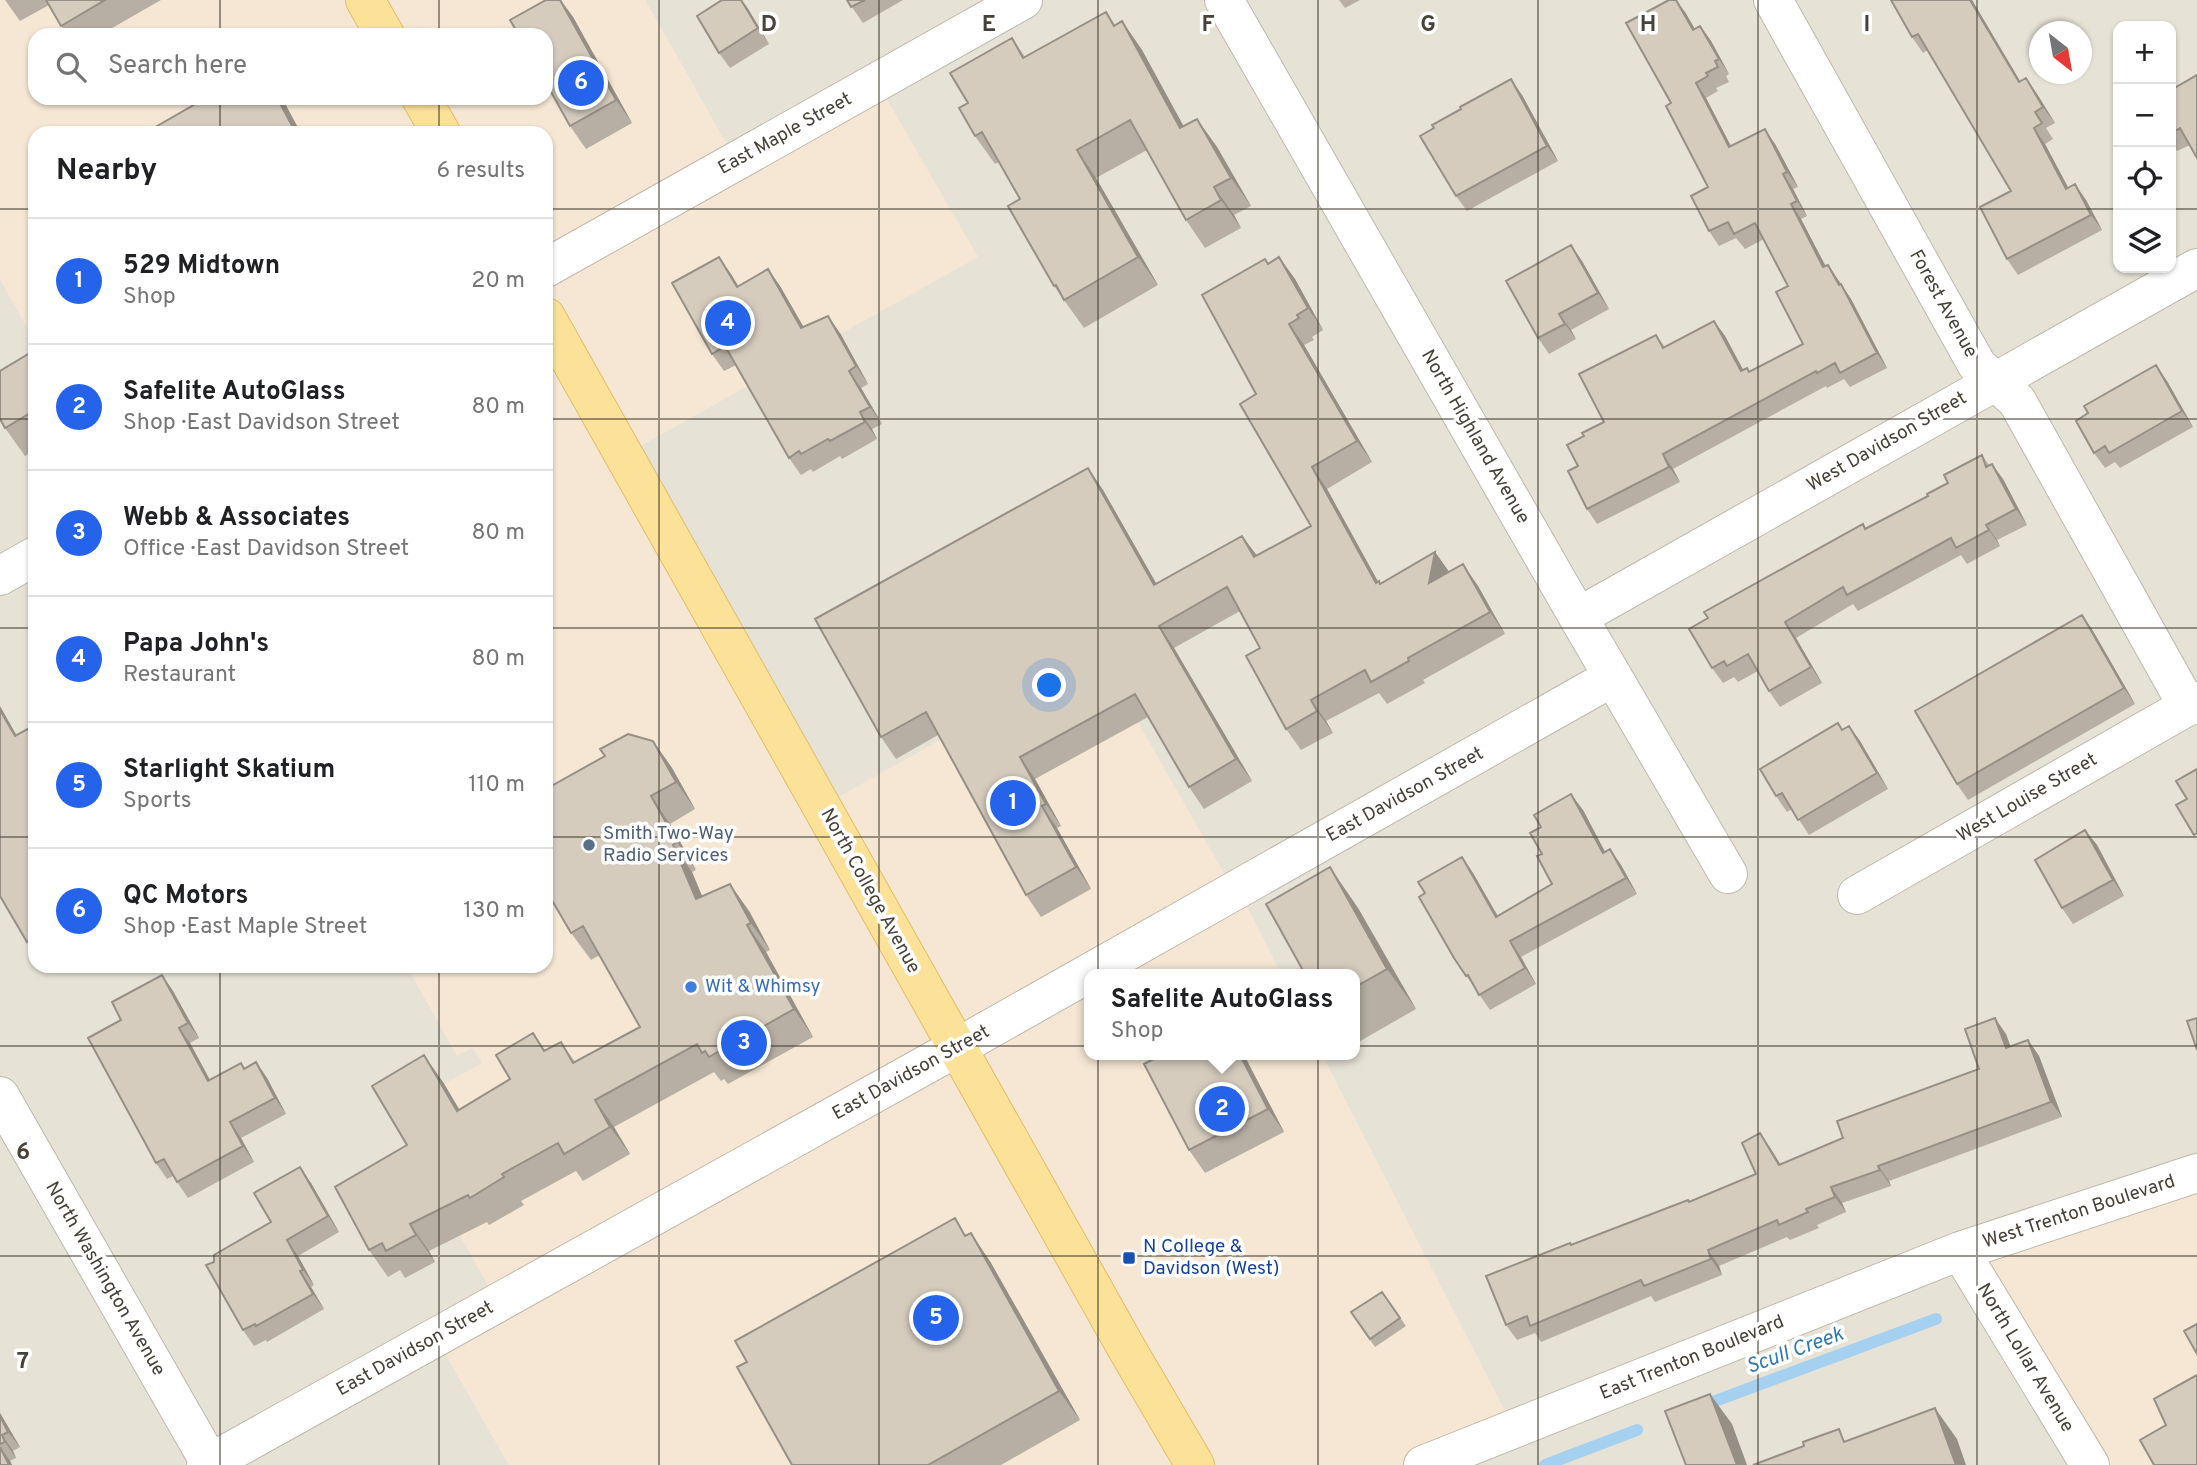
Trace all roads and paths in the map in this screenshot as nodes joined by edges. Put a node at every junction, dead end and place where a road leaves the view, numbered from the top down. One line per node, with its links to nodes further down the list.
1 (365, 0): 5 (main road)
2 (1024, 0): 8 (street, East Maple Street)
3 (1224, 0): 14 (street, North Highland Avenue)
4 (1773, 0): 11 (street, Forest Avenue)
5 (381, 28)
6 (425, 105): 7 (main road)
7 (437, 126)
8 (553, 264)
9 (2197, 268): 11 (street, West Davidson Street)
10 (553, 329): 21 (main road, North College Avenue)
11 (1995, 381): 14 (street, West Davidson Street); 16 (street, Forest Avenue)
12 (28, 560): 13 (street)
13 (0, 576)
14 (1578, 617): 15 (street, North Highland Avenue)
15 (1613, 677): 17 (street, North Highland Avenue); 19 (street, East Davidson Street)
16 (2192, 704): 18 (street, West Louise Street)
17 (1728, 874)
18 (1857, 895)
19 (1096, 969)
20 (1084, 976): 21 (street, East Davidson Street)
21 (958, 1047): 25 (street, East Davidson Street); 26 (main road, North College Avenue)
22 (0, 1096): 25 (street, North Washington Avenue)
23 (2197, 1173): 24 (street, West Trenton Boulevard)
24 (1960, 1251): 27 (street, East Trenton Boulevard); 28 (street, North Lollar Avenue)
25 (208, 1464)
26 (1195, 1465)
27 (1423, 1465)
28 (2090, 1465)

